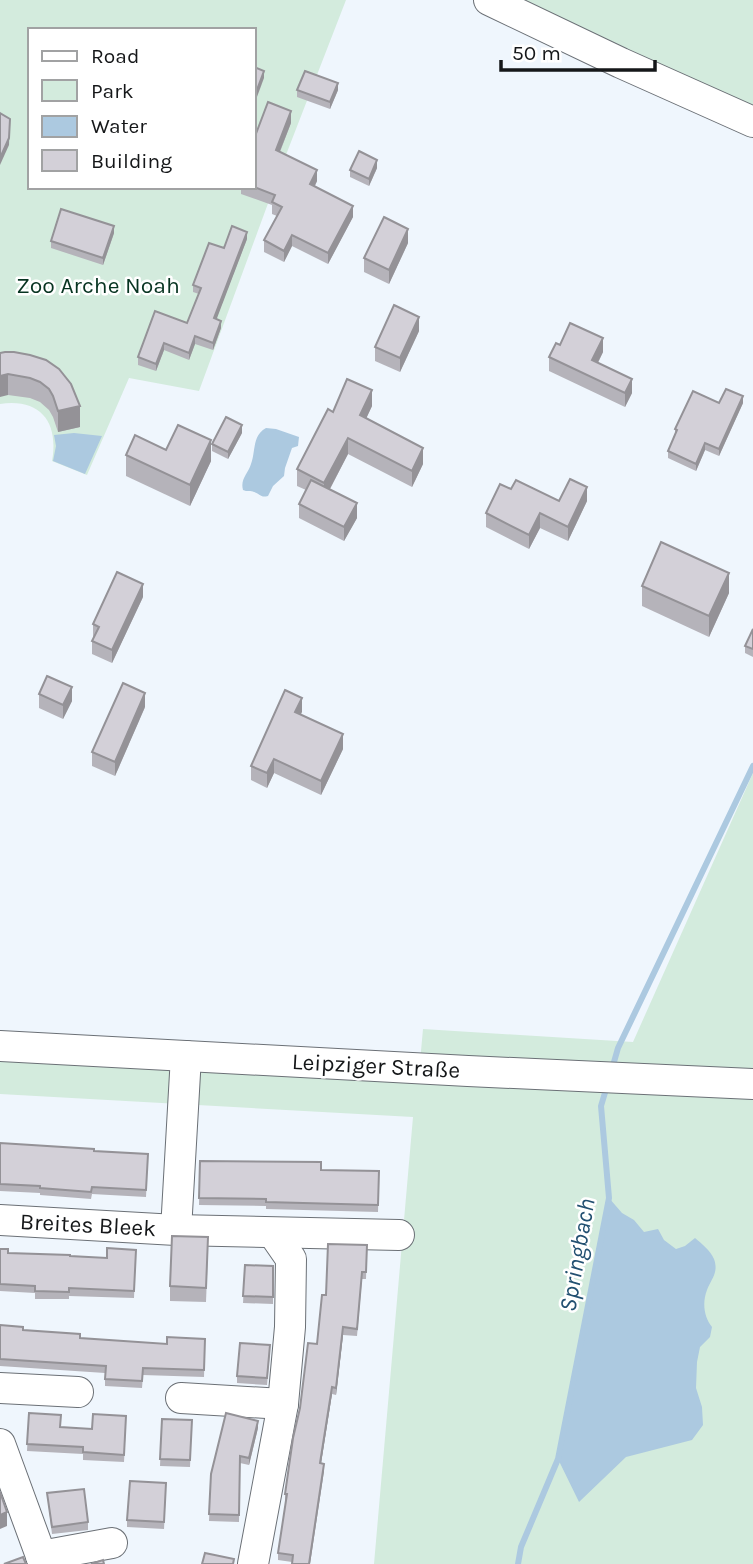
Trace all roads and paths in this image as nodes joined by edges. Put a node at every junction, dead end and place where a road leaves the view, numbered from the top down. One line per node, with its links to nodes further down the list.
1 (489, 0): 2 (street)
2 (753, 122)
3 (0, 1046): 4 (street, Leipziger Straße)
4 (186, 1056): 5 (street, Leipziger Straße); 7 (street, Breites Bleek)
5 (753, 1084)
6 (0, 1220): 7 (street, Breites Bleek)
7 (176, 1230): 8 (street, Breites Bleek)
8 (273, 1233): 9 (street, Breites Bleek); 13 (street)
9 (399, 1235)
10 (0, 1388): 11 (street)
11 (78, 1392)
12 (181, 1398): 13 (street)
13 (283, 1404): 17 (street)
14 (0, 1444): 16 (street)
15 (112, 1543): 16 (street)
16 (43, 1560)
17 (253, 1564)

